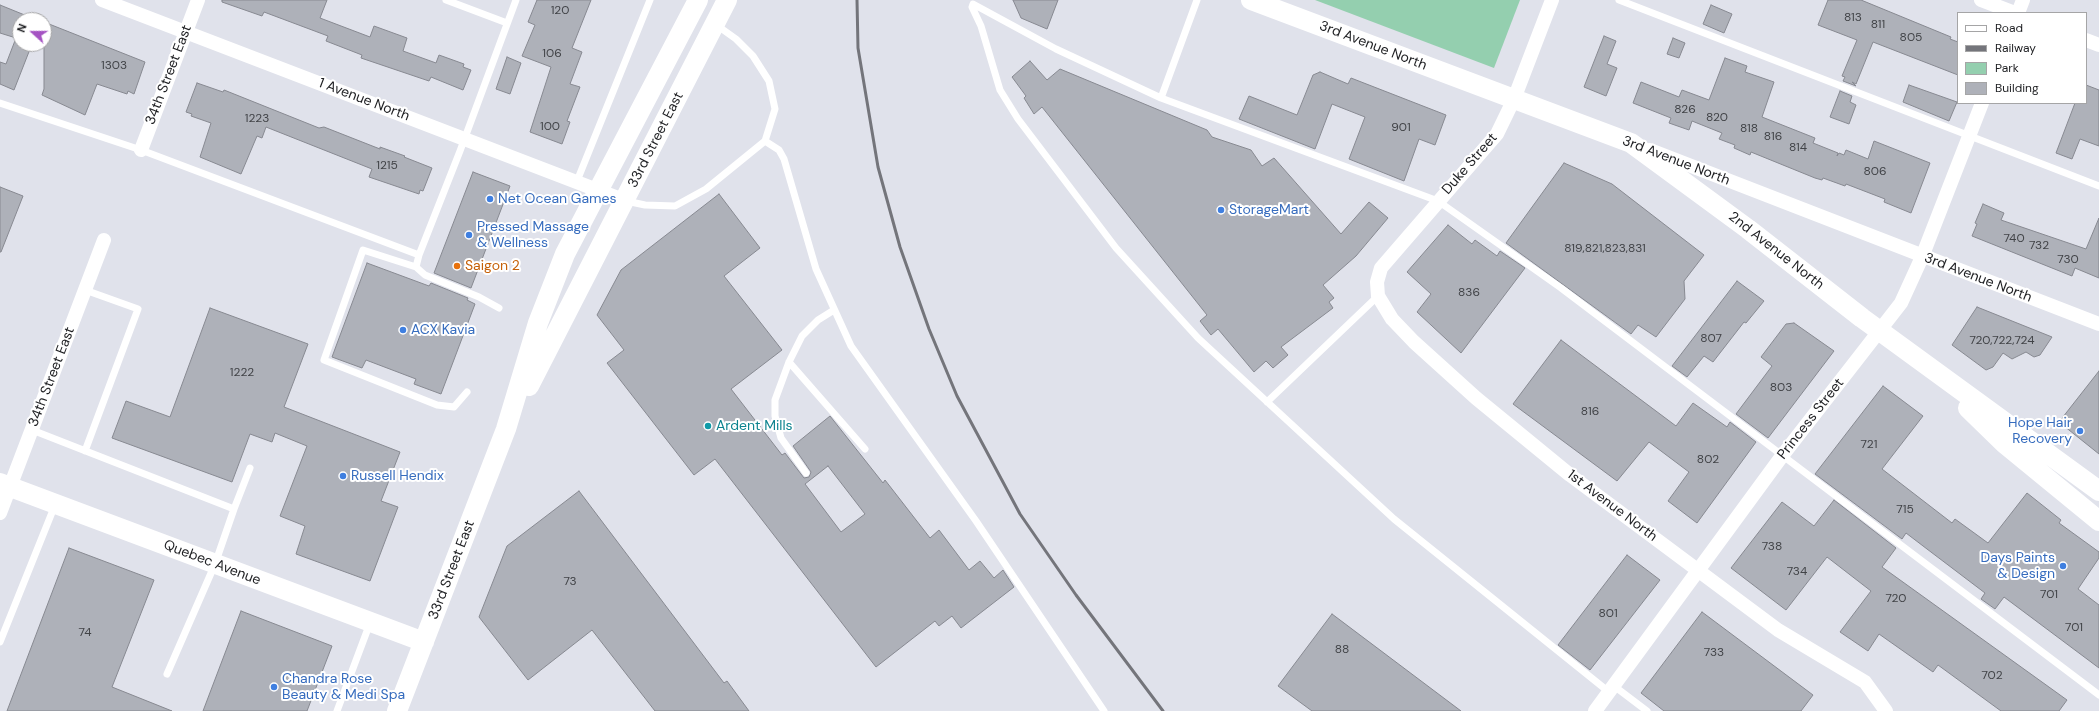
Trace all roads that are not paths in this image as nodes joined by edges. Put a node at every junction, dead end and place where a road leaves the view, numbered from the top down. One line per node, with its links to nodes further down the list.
1 (102, 0): 17 (street, 1 Avenue North)
2 (198, 0): 17 (street, 34th Street East)
3 (446, 0): 16 (lane)
4 (516, 0): 16 (lane)
5 (650, 0): 29 (lane)
6 (698, 0): 31 (main road, 33rd Street East)
7 (1197, 0): 20 (lane)
8 (1251, 0): 21 (main road, 3rd Avenue North)
9 (1552, 0): 21 (street, Duke Street)
10 (1619, 0): 24 (lane)
11 (1981, 0): 14 (street)
12 (2023, 0): 15 (street)
13 (723, 9): 26 (lane); 32 (main road, 33rd Street East)
14 (2013, 12)
15 (2017, 12)
16 (507, 23): 25 (lane)
17 (186, 31): 25 (street, 1 Avenue North); 28 (street, 34th Street East)
18 (2087, 40): 19 (street)
19 (2099, 45)
20 (1161, 98): 33 (lane); 47 (lane)
21 (1514, 99): 27 (main road, 3rd Avenue North); 33 (street, Duke Street)
22 (0, 102): 28 (lane)
23 (1982, 104): 24 (street, Princess Street)
24 (1969, 136): 30 (lane); 36 (street, Princess Street)
25 (465, 138): 29 (street, 1 Avenue North); 35 (lane)
26 (765, 141): 32 (lane); 41 (lane)
27 (1631, 143): 36 (street, 3rd Avenue North); 43 (main road, 2nd Avenue North)
28 (141, 150): 35 (lane)
29 (577, 181): 31 (street, 1 Avenue North)
30 (2099, 186)
31 (598, 189): 32 (street, 1 Avenue North); 48 (main road, 33rd Street East)
32 (626, 201): 48 (main road, 33rd Street East)
33 (1438, 201): 39 (street, Duke Street); 52 (lane)
34 (104, 240): 38 (street, 34th Street East)
35 (419, 255): 37 (lane)
36 (1922, 257): 42 (street, 3rd Avenue North); 43 (street, Princess Street)
37 (416, 267): 40 (lane); 46 (lane)
38 (85, 290): 49 (street, 34th Street East); 51 (lane)
39 (1378, 296): 47 (lane); 62 (street, 1st Avenue North)
40 (499, 308)
41 (834, 310): 45 (lane); 71 (lane)
42 (2099, 324)
43 (1880, 331): 44 (main road, 2nd Avenue North); 52 (street, Princess Street)
44 (1920, 361): 56 (main road, 2nd Avenue North); 60 (main road, 2nd Avenue North)
45 (789, 362): 50 (lane); 54 (lane)
46 (467, 392)
47 (1267, 402): 67 (lane)
48 (506, 429): 65 (main road, 33rd Street East)
49 (32, 430): 51 (lane); 55 (street, 34th Street East)
50 (864, 449)
51 (85, 451): 58 (lane)
52 (1782, 456): 62 (street, Princess Street); 68 (lane)
53 (250, 468): 58 (lane)
54 (806, 473)
55 (5, 485): 57 (main road, Quebec Avenue); 59 (street, 34th Street East)
56 (2099, 491)
57 (55, 504): 61 (main road, Quebec Avenue); 64 (lane)
58 (234, 509): 61 (lane)
59 (0, 513)
60 (2099, 521)
61 (215, 564): 63 (main road, Quebec Avenue); 66 (lane)
62 (1699, 572): 67 (street, Princess Street); 74 (street, 1st Avenue North)
63 (370, 622): 65 (main road, Quebec Avenue); 69 (lane)
64 (0, 642)
65 (424, 642): 70 (main road, 33rd Street East)
66 (167, 674)
67 (1612, 689): 72 (street, Princess Street); 73 (lane)
68 (2099, 695)
69 (338, 711)
70 (398, 711)
71 (1104, 711)
72 (1595, 711)
73 (1647, 711)
74 (1886, 711)

